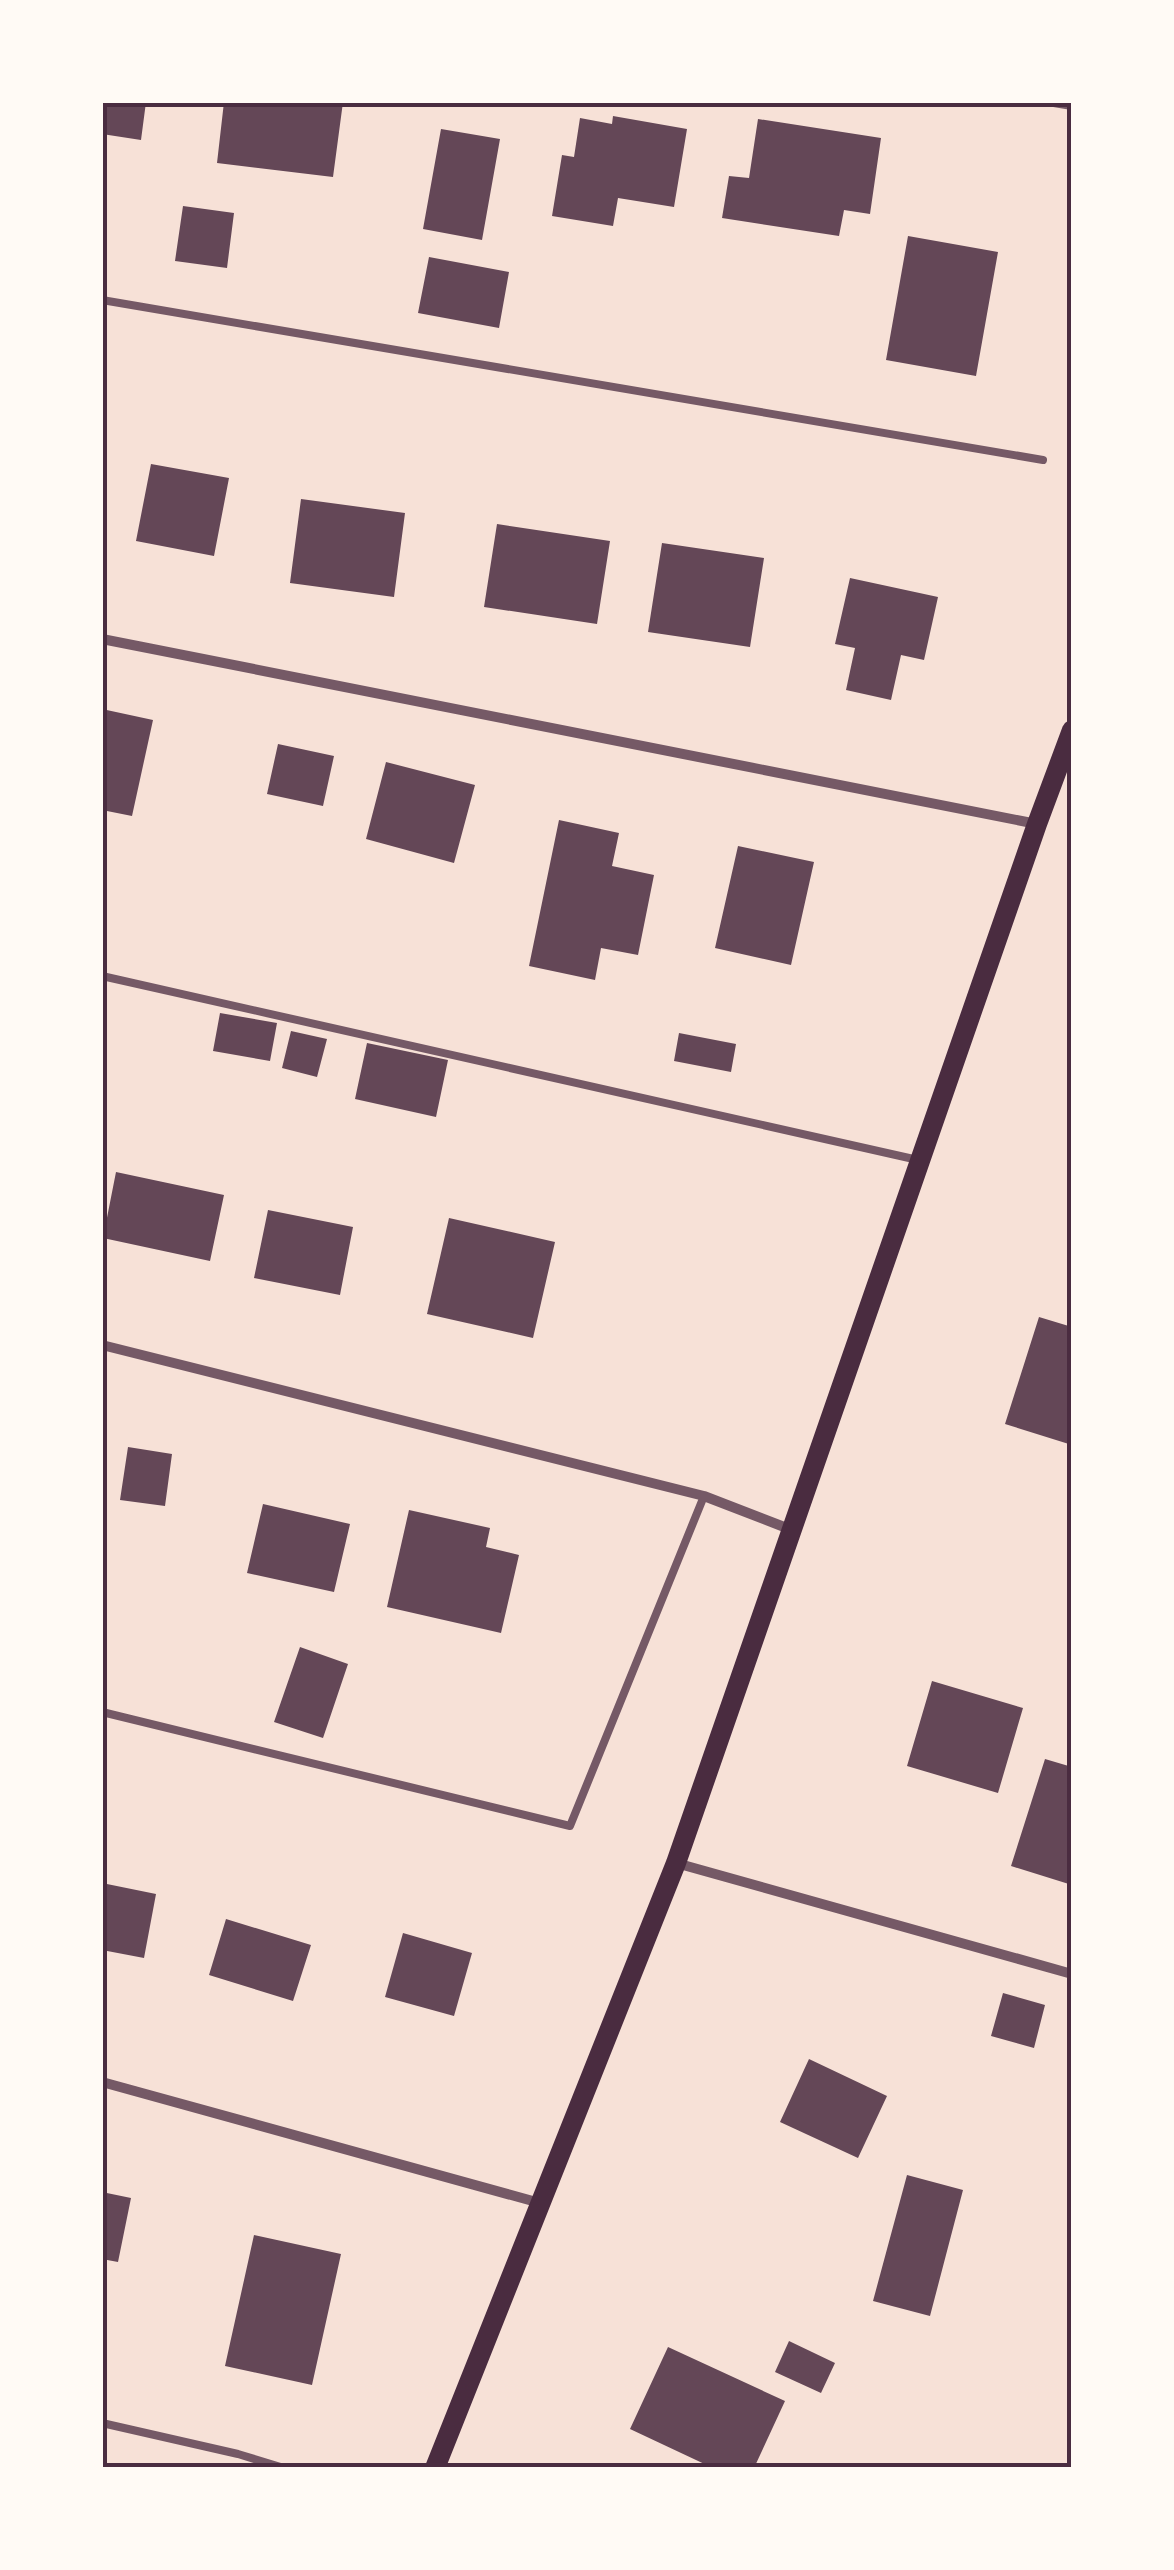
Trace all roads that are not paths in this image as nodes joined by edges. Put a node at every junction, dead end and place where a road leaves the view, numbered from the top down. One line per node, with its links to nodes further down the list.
1 (1054, 102): 2 (street)
2 (1072, 105)
3 (102, 300): 4 (lane)
4 (1043, 460)
5 (102, 640): 7 (street)
6 (1070, 739): 7 (main road)
7 (1036, 824): 9 (main road)
8 (102, 976): 9 (lane)
9 (921, 1160): 12 (main road)
10 (102, 1345): 11 (street)
11 (704, 1496): 12 (street); 13 (lane)
12 (794, 1530): 14 (main road)
13 (102, 1712)
14 (676, 1863): 15 (street); 17 (main road)
15 (1072, 1974)
16 (102, 2082): 17 (street)
17 (541, 2204): 20 (main road)
18 (102, 2423): 19 (lane)
19 (284, 2468)
20 (435, 2468)

